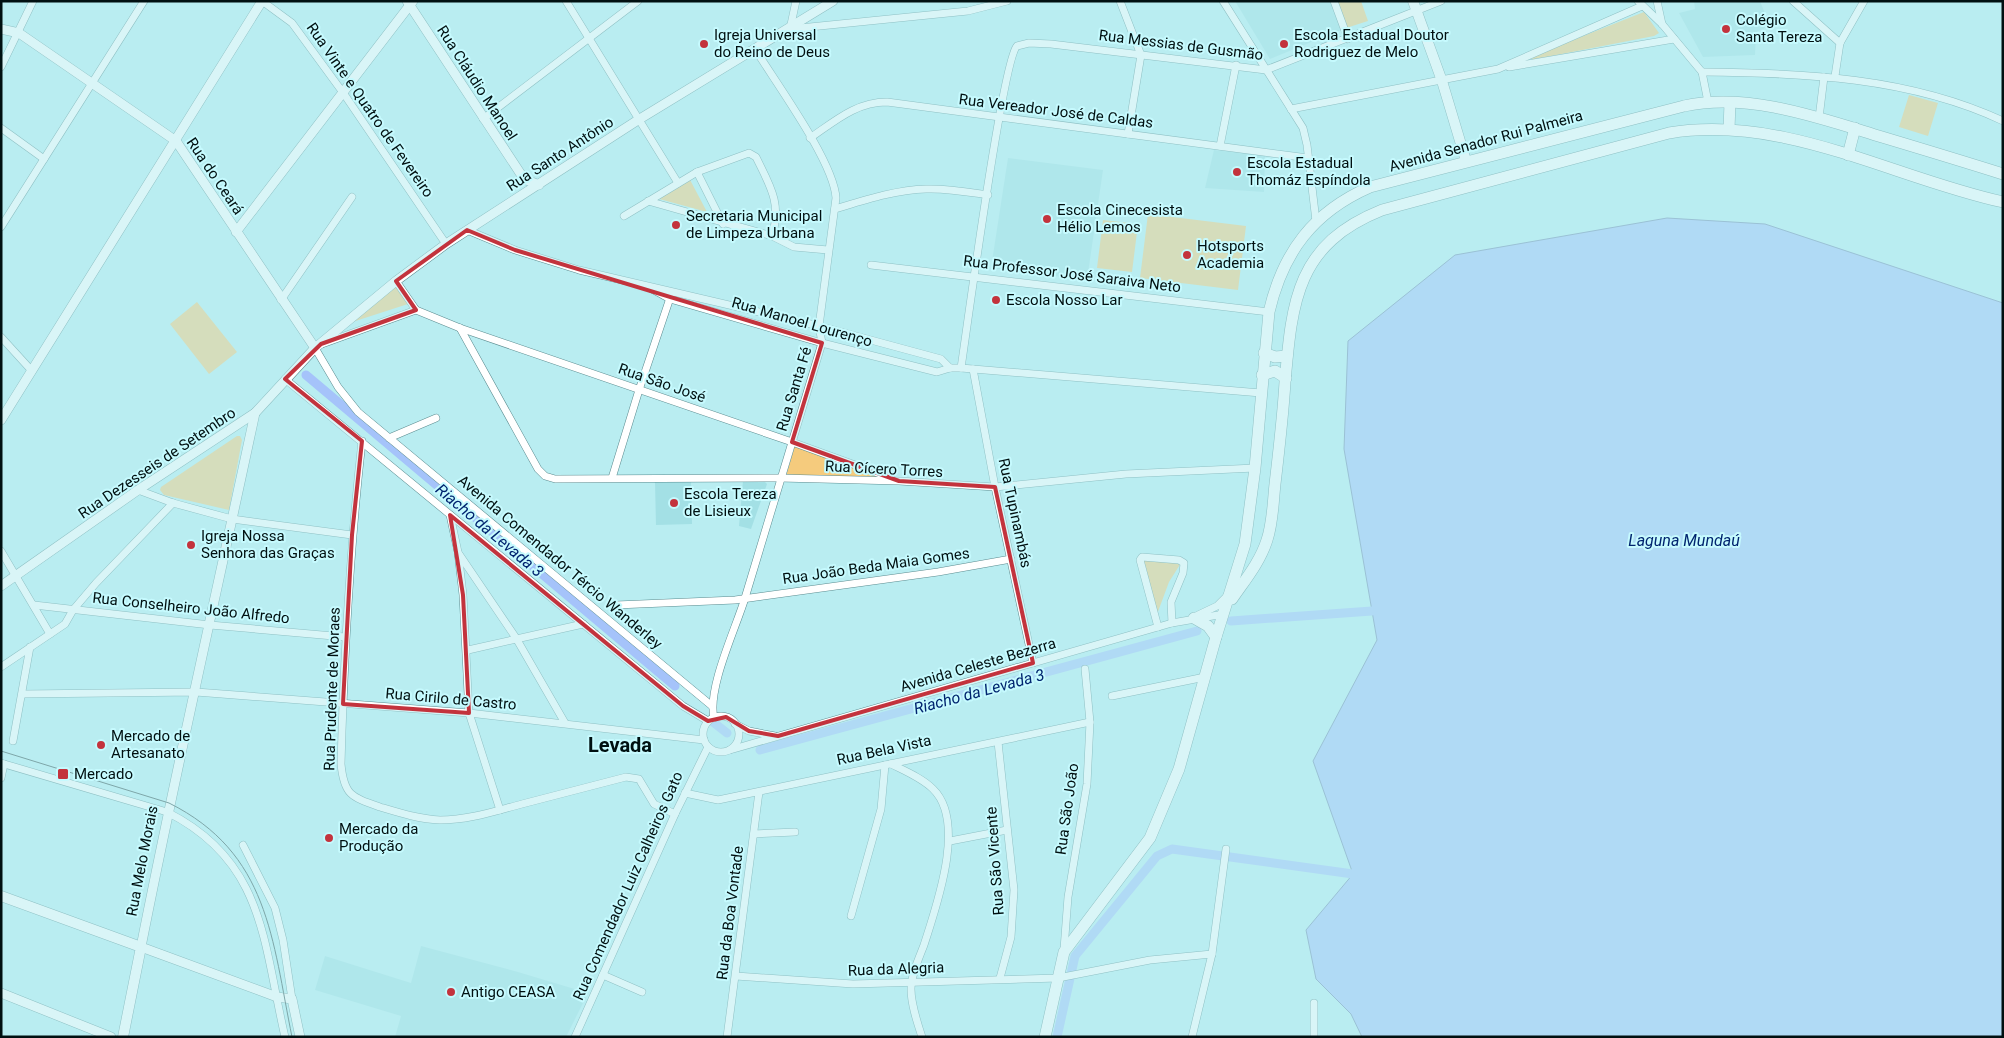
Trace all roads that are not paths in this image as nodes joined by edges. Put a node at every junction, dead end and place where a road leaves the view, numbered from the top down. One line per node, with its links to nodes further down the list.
1 (33, 1): 24 (street)
2 (144, 1): 39 (street)
3 (262, 1): 40 (street, Rua Vinte e Quatro de Fevereiro); 54 (street)
4 (566, 1): 25 (street)
5 (638, 1): 25 (street)
6 (796, 1): 23 (street)
7 (833, 1): 19 (street, Rua Santo Antônio)
8 (1007, 1): 21 (street)
9 (1120, 1): 30 (street)
10 (1334, 1): 26 (street)
11 (1441, 1): 18 (street, Rua Messias de Gusmão)
12 (1657, 1): 20 (street)
13 (1793, 1): 28 (street)
14 (1864, 1): 28 (street)
15 (1225, 2): 34 (street)
16 (410, 3): 40 (street); 45 (street, Rua Cláudio Manoel)
17 (1640, 4): 20 (street); 33 (street)
18 (1415, 6): 26 (street, Rua Messias de Gusmão); 38 (main road)
19 (812, 15): 21 (street); 23 (street, Rua Santo Antônio)
20 (1662, 24): 27 (street)
21 (816, 26): 23 (street)
22 (1, 29): 24 (street, Rua do Ceará)
23 (790, 29): 29 (street, Rua Santo Antônio)
24 (18, 33): 32 (street); 39 (street, Rua do Ceará)
25 (588, 38): 45 (street); 47 (street)
26 (1348, 39): 34 (street, Rua Messias de Gusmão)
27 (1674, 39): 33 (street); 35 (street)
28 (1840, 43): 36 (street)
29 (755, 49): 47 (street, Rua Santo Antônio); 53 (street, Rua Santa Fé)
30 (1142, 55): 31 (street, Rua Messias de Gusmão); 46 (street, Rua Messias de Gusmão); 52 (street)
31 (1236, 65): 34 (street, Rua Messias de Gusmão); 55 (street)
32 (1, 67)
33 (1498, 69): 38 (street)
34 (1266, 70): 43 (street)
35 (1702, 72): 37 (street); 41 (street)
36 (1835, 76): 37 (street); 48 (street)
37 (1824, 77): 44 (street)
38 (1442, 81): 43 (street); 59 (main road)
39 (92, 84): 54 (street, Rua do Ceará); 58 (street)
40 (344, 94): 76 (street); 78 (street, Rua Vinte e Quatro de Fevereiro)
41 (1708, 102): 42 (main road, Avenida Senador Rui Palmeira); 59 (main road, Avenida Senador Rui Palmeira)
42 (1730, 103): 44 (main road, Avenida Senador Rui Palmeira); 51 (main road)
43 (1291, 109): 57 (street)
44 (1820, 118): 50 (main road, Avenida Senador Rui Palmeira)
45 (483, 119): 62 (street, Rua Cláudio Manoel)
46 (999, 119): 52 (street, Rua Vereador José de Caldas); 53 (street, Rua Vereador José de Caldas); 66 (street)
47 (638, 120): 63 (street); 64 (street, Rua Santo Antônio)
48 (2003, 121)
49 (1, 128): 58 (street)
50 (1855, 128): 56 (main road); 61 (main road, Avenida Senador Rui Palmeira)
51 (1729, 129): 56 (main road, Avenida Senador Rui Palmeira); 95 (main road, Avenida Senador Rui Palmeira)
52 (1128, 134): 55 (street, Rua Vereador José de Caldas)
53 (810, 138): 70 (street, Rua Santa Fé)
54 (176, 141): 76 (street, Rua do Ceará); 99 (street)
55 (1220, 146): 57 (street, Rua Vereador José de Caldas)
56 (1848, 155): 69 (main road, Avenida Senador Rui Palmeira)
57 (1308, 158): 72 (street)
58 (44, 159): 74 (street)
59 (1466, 161): 72 (main road, Avenida Senador Rui Palmeira)
60 (696, 172): 63 (street); 73 (street); 77 (street)
61 (2003, 174)
62 (524, 179): 64 (street); 65 (street)
63 (678, 183): 68 (street)
64 (538, 185): 65 (street, Rua Santo Antônio)
65 (523, 195): 75 (street, Rua Santo Antônio)
66 (988, 195): 70 (street); 81 (street)
67 (352, 198): 86 (street)
68 (648, 201): 71 (street); 73 (street)
69 (2003, 202)
70 (835, 209): 79 (street, Rua Santa Fé)
71 (624, 216)
72 (1316, 221): 88 (main road, Avenida Senador Rui Palmeira)
73 (723, 224): 77 (street)
74 (1, 227)
75 (467, 230): 78 (street, Rua Santo Antônio); 83 (street, Rua Manoel Lourenço)
76 (236, 232): 86 (street, Rua do Ceará)
77 (772, 236): 79 (street)
78 (446, 244): 82 (street, Rua Santo Antônio)
79 (828, 250): 89 (street, Rua Santa Fé)
80 (872, 265): 81 (street, Rua Professor José Saraiva Neto)
81 (975, 277): 88 (street, Rua Professor José Saraiva Neto); 97 (street)
82 (396, 281): 87 (street); 93 (street, Rua Santo Antônio)
83 (650, 288): 84 (street, Rua Manoel Lourenço); 85 (street, Rua Manoel Lourenço)
84 (673, 290): 85 (street); 89 (street, Rua Manoel Lourenço)
85 (670, 299): 92 (street, Rua Manoel Lourenço); 103 (street)
86 (281, 300): 93 (street, Rua do Ceará)
87 (416, 310): 90 (street, Rua São José); 93 (street)
88 (1269, 312): 94 (main road, Avenida Senador Rui Palmeira)
89 (819, 326): 92 (street, Rua Santa Fé); 96 (street, Rua Manoel Lourenço)
90 (460, 328): 103 (street, Rua São José); 112 (street, Rua Cícero Torres)
91 (1, 337): 99 (street)
92 (822, 343): 96 (street, Rua Manoel Lourenço); 110 (street, Rua Santa Fé)
93 (318, 346): 102 (street, Rua Dezesseis de Setembro); 108 (street, Avenida Comendador Tércio Wanderley)
94 (1264, 353): 95 (main road); 100 (main road, Avenida Senador Rui Palmeira)
95 (1288, 356): 101 (main road, Avenida Senador Rui Palmeira)
96 (950, 368): 97 (street, Rua Manoel Lourenço)
97 (961, 368): 98 (street, Rua Manoel Lourenço)
98 (973, 369): 104 (street, Rua Manoel Lourenço); 115 (street, Rua Tupinambás)
99 (32, 370): 107 (street)
100 (1262, 375): 101 (main road); 104 (main road, Avenida Senador Rui Palmeira)
101 (1286, 378): 131 (main road, Avenida Senador Rui Palmeira)
102 (285, 379): 105 (street, Rua Dezesseis de Setembro); 109 (street, Avenida Comendador Tércio Wanderley)
103 (639, 390): 110 (street, Rua São José); 112 (street)
104 (1261, 393): 111 (main road, Avenida Senador Rui Palmeira)
105 (255, 413): 116 (street, Rua Dezesseis de Setembro); 119 (street, Rua Melo Morais)
106 (436, 418): 108 (street)
107 (1, 420)
108 (389, 438): 151 (street, Avenida Comendador Tércio Wanderley)
109 (362, 441): 118 (street, Avenida Comendador Tércio Wanderley); 120 (street, Rua Prudente de Moraes)
110 (792, 442): 113 (street, Rua Santa Fé); 114 (street, Rua São José)
111 (1255, 468): 115 (street, Rua Cícero Torres); 126 (main road, Avenida Senador Rui Palmeira)
112 (612, 478): 113 (street, Rua Cícero Torres)
113 (780, 478): 114 (street, Rua Cícero Torres); 127 (street, Rua Santa Fé)
114 (899, 481): 115 (street, Rua Cícero Torres)
115 (995, 487): 123 (street, Rua Tupinambás)
116 (138, 490): 117 (street); 124 (street, Rua Dezesseis de Setembro)
117 (173, 502): 119 (street); 130 (street)
118 (450, 515): 122 (street); 134 (street, Avenida Comendador Tércio Wanderley)
119 (232, 519): 120 (street); 135 (street, Rua Melo Morais)
120 (352, 535): 138 (street, Rua Prudente de Moraes)
121 (1, 551): 124 (street)
122 (458, 552): 140 (street); 142 (street)
123 (1011, 559): 127 (street, Rua João Beda Maia Gomes); 143 (street, Rua Tupinambás)
124 (17, 575): 125 (street, Rua Dezesseis de Setembro); 129 (street)
125 (1, 586)
126 (1231, 592): 131 (main road, Avenida Senador Rui Palmeira); 132 (street, Avenida Celeste Bezerra)
127 (745, 599): 128 (street, Rua João Beda Maia Gomes); 151 (street, Rua Santa Fé)
128 (616, 604)
129 (34, 605): 130 (street, Rua Conselheiro João Alfredo); 137 (street)
130 (73, 610): 135 (street, Rua Conselheiro João Alfredo); 137 (street)
131 (1225, 610): 132 (street, Avenida Celeste Bezerra); 139 (main road, Avenida Senador Rui Palmeira)
132 (1190, 619): 133 (street, Avenida Celeste Bezerra); 139 (main road)
133 (1172, 623): 136 (street, Avenida Celeste Bezerra); 136 (street)
134 (583, 624): 140 (street); 153 (street, Avenida Comendador Tércio Wanderley)
135 (210, 625): 138 (street, Rua Conselheiro João Alfredo); 147 (street, Rua Melo Morais)
136 (1158, 627): 143 (street, Avenida Celeste Bezerra)
137 (50, 634): 141 (street)
138 (346, 637): 150 (street, Rua Prudente de Moraes)
139 (1216, 637): 146 (main road, Avenida Senador Rui Palmeira)
140 (516, 638): 142 (street); 155 (street)
141 (30, 647): 144 (street); 148 (street)
142 (468, 650): 152 (street)
143 (1034, 663): 157 (street, Avenida Celeste Bezerra)
144 (1, 667)
145 (1085, 669): 154 (street, Rua São João)
146 (1205, 677): 149 (street); 180 (main road, Avenida Senador Rui Palmeira)
147 (196, 692): 148 (street, Rua Cirilo de Castro); 150 (street, Rua Cirilo de Castro); 169 (street, Rua Melo Morais)
148 (23, 694): 159 (street)
149 (1112, 696)
150 (343, 704): 152 (street, Rua Cirilo de Castro); 168 (street, Rua Prudente de Moraes)
151 (712, 706): 153 (street, Rua Santa Fé)
152 (469, 713): 155 (street, Rua Cirilo de Castro); 168 (street)
153 (711, 719): 156 (street); 158 (street)
154 (1090, 722): 160 (street, Rua Bela Vista); 180 (street, Rua São João)
155 (564, 723): 158 (street, Rua Cirilo de Castro)
156 (735, 723): 157 (street, Avenida Celeste Bezerra); 162 (street)
157 (778, 736): 162 (street, Avenida Celeste Bezerra)
158 (704, 740): 161 (street)
159 (13, 741)
160 (998, 742): 164 (street, Rua Bela Vista); 171 (street, Rua São Vicente)
161 (708, 747): 162 (street); 167 (street, Rua Comendador Luiz Calheiros Gato)
162 (730, 750)
163 (3, 763): 165 (street); 169 (street)
164 (888, 765): 166 (street, Rua Bela Vista); 174 (street); 178 (street)
165 (1, 778)
166 (759, 792): 167 (street, Rua Bela Vista); 173 (street, Rua da Boa Vontade)
167 (685, 793): 170 (street, Rua Comendador Luiz Calheiros Gato)
168 (500, 810): 170 (street, Rua Prudente de Moraes)
169 (167, 812): 179 (street, Rua Melo Morais); 189 (street)
170 (675, 814): 182 (street, Rua Comendador Luiz Calheiros Gato)
171 (1007, 830): 174 (street); 184 (street, Rua São Vicente)
172 (795, 832): 173 (street)
173 (754, 834): 183 (street, Rua da Boa Vontade)
174 (950, 841): 186 (street)
175 (243, 845): 190 (street)
176 (1225, 854): 181 (street)
177 (1, 896): 179 (main road)
178 (851, 916)
179 (141, 948): 189 (street); 193 (main road, Rua Melo Morais)
180 (1064, 952): 185 (main road, Avenida Senador Rui Palmeira)
181 (1212, 954): 185 (street, Rua da Alegria); 200 (street)
182 (603, 975): 187 (street); 196 (street, Rua Comendador Luiz Calheiros Gato)
183 (736, 976): 186 (street, Rua da Alegria); 197 (street, Rua da Boa Vontade)
184 (1000, 978): 185 (street, Rua da Alegria); 186 (street, Rua da Alegria)
185 (1059, 978): 199 (main road, Avenida Senador Rui Palmeira)
186 (911, 984): 198 (street)
187 (642, 992)
188 (1, 993): 192 (street)
189 (277, 997): 190 (street); 194 (street)
190 (292, 999): 195 (street)
191 (1314, 1003): 201 (street)
192 (111, 1037)
193 (123, 1037)
194 (285, 1037)
195 (300, 1037)
196 (575, 1037)
197 (727, 1037)
198 (922, 1037)
199 (1045, 1037)
200 (1192, 1037)
201 (1314, 1037)

